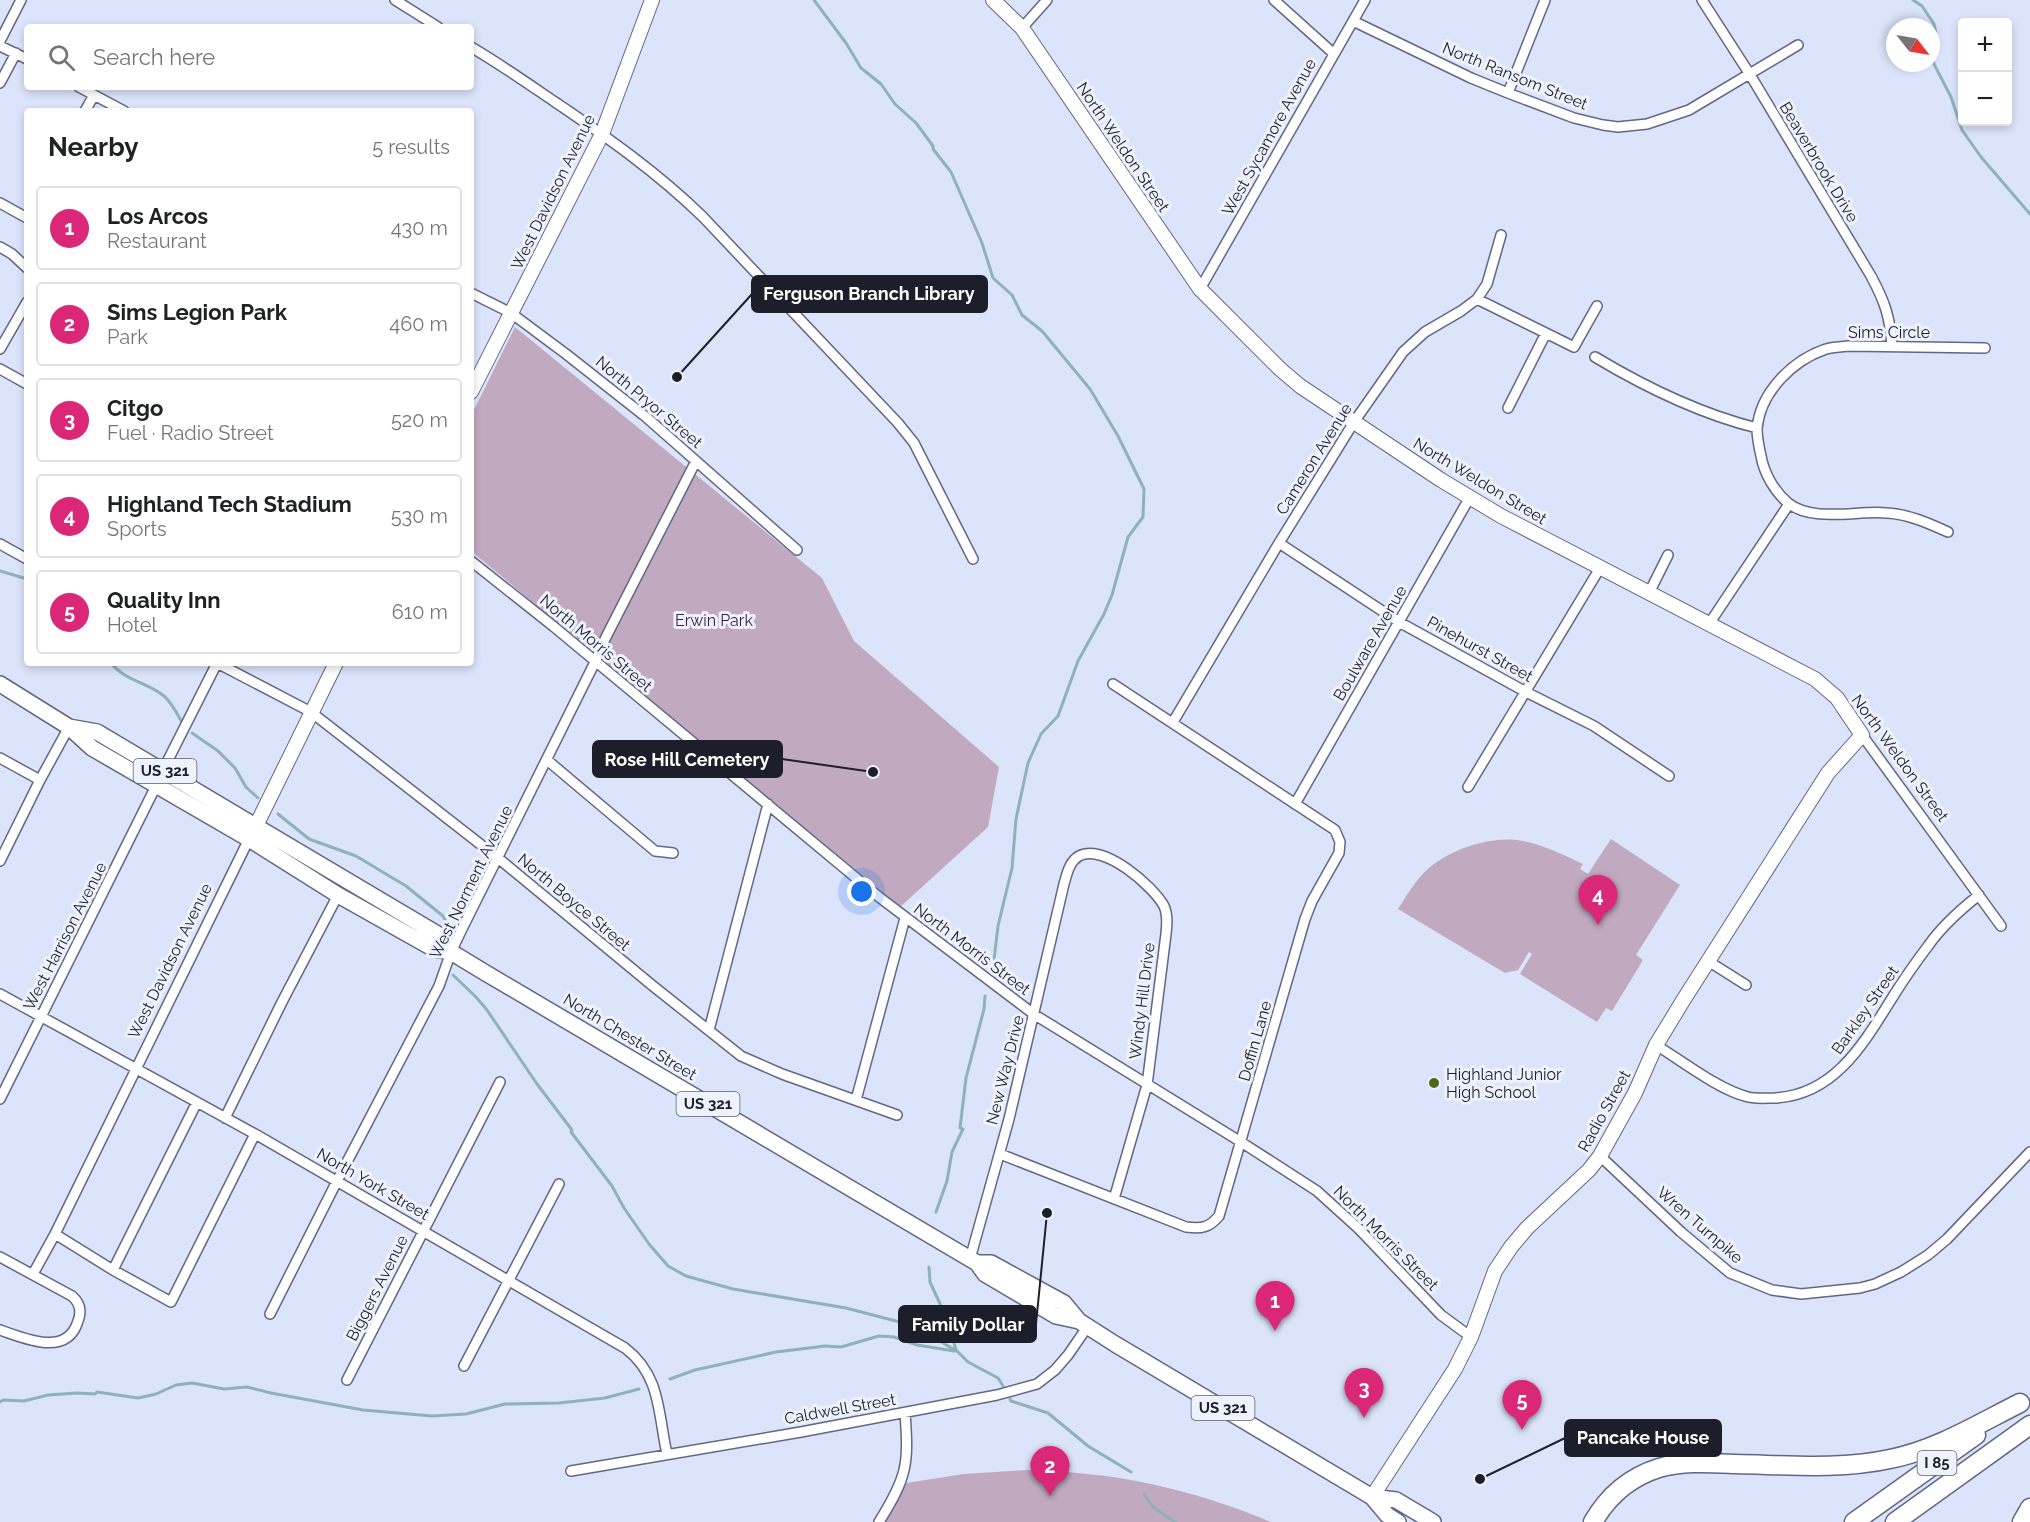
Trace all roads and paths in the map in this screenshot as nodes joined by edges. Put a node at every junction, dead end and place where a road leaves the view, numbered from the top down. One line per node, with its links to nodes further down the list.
1 (21, 0): 13 (street)
2 (395, 0): 11 (street)
3 (652, 0): 27 (street, West Davidson Avenue)
4 (993, 0): 12 (street, North Weldon Street)
5 (1047, 0): 12 (street)
6 (1274, 0): 18 (street)
7 (1365, 0): 10 (street, West Sycamore Avenue)
8 (1545, 0): 23 (street)
9 (1702, 0): 20 (street, Beaverbrook Drive)
10 (1353, 21): 18 (street, West Sycamore Avenue); 23 (street, North Ransom Street)
11 (433, 24)
12 (1022, 28): 33 (street, North Weldon Street)
13 (0, 41)
14 (1798, 45): 20 (street, North Ransom Street)
15 (0, 46): 17 (street)
16 (474, 49): 27 (street)
17 (16, 53): 19 (street); 21 (street)
18 (1334, 53): 33 (street, West Sycamore Avenue)
19 (24, 57)
20 (1749, 74): 23 (street, North Ransom Street); 40 (street, Beaverbrook Drive)
21 (0, 83)
22 (85, 90): 24 (street)
23 (1508, 93)
24 (94, 94): 25 (street); 26 (street)
25 (87, 108)
26 (119, 108)
27 (602, 134): 38 (street, West Davidson Avenue); 59 (street)
28 (0, 203): 29 (street)
29 (24, 216)
30 (1501, 236): 35 (street, Cameron Avenue)
31 (0, 247): 32 (street)
32 (24, 265)
33 (1200, 289): 48 (street, North Weldon Street)
34 (474, 294): 38 (street, North Pryor Street)
35 (1477, 299): 39 (street); 48 (street, Cameron Avenue)
36 (1597, 306): 39 (street)
37 (24, 307): 42 (street)
38 (511, 313): 46 (street, West Davidson Avenue); 50 (street, North Pryor Street)
39 (1546, 333): 47 (street)
40 (1892, 346): 41 (street, Sims Circle); 49 (street, Sims Circle)
41 (1985, 348)
42 (0, 349)
43 (1595, 357): 49 (street)
44 (0, 369): 45 (street)
45 (24, 382)
46 (474, 386)
47 (1508, 408)
48 (1354, 422): 51 (street, North Weldon Street); 54 (street, Cameron Avenue)
49 (1757, 428): 52 (street, Sims Circle)
50 (696, 461): 56 (street, North Pryor Street); 65 (street, West Norment Avenue)
51 (1470, 498): 61 (street, North Weldon Street); 63 (street, Boulware Avenue)
52 (1789, 504): 53 (street); 64 (street)
53 (1948, 532)
54 (1279, 543): 63 (street, Pinehurst Street); 73 (street, Cameron Avenue)
55 (0, 544): 58 (street)
56 (797, 550)
57 (1668, 555): 62 (street)
58 (24, 557)
59 (973, 559)
60 (474, 563): 65 (street, North Morris Street)
61 (1600, 568): 62 (street, North Weldon Street); 71 (street)
62 (1649, 593): 64 (street, North Weldon Street)
63 (1399, 622): 71 (street, Pinehurst Street); 84 (street, Boulware Avenue)
64 (1708, 624): 75 (street, North Weldon Street)
65 (595, 662): 77 (street, West Norment Avenue); 83 (street, North Morris Street)
66 (215, 666): 78 (street)
67 (223, 666): 72 (street, North Boyce Street)
68 (334, 666): 72 (street, West Davidson Avenue)
69 (0, 684): 74 (main road, North Chester Street / US 321)
70 (1113, 684): 73 (street)
71 (1526, 692): 79 (street, Pinehurst Street); 82 (street)
72 (311, 712): 85 (street, West Davidson Avenue); 88 (street, North Boyce Street)
73 (1173, 722): 84 (street)
74 (69, 727): 78 (main road, North Chester Street / US 321); 80 (street); 81 (main road, North Chester Street / US 321)
75 (1862, 735): 91 (street, North Weldon Street); 95 (street, Radio Street)
76 (0, 758): 80 (street)
77 (547, 760): 86 (street); 88 (street, West Norment Avenue)
78 (163, 770): 85 (main road, North Chester Street / US 321)
79 (1669, 776)
80 (40, 780): 89 (street)
81 (156, 786): 85 (main road, North Chester Street / US 321); 99 (street, West Harrison Avenue)
82 (1468, 787)
83 (768, 804): 92 (street, North Morris Street); 100 (street)
84 (1295, 804): 111 (street, Doffin Lane)
85 (252, 833): 90 (main road, North Chester Street / US 321); 94 (main road, North Chester Street / US 321); 102 (street, West Davidson Avenue)
86 (674, 853)
87 (1080, 856): 98 (street, New Way Drive); 104 (street, Windy Hill Drive)
88 (498, 858): 94 (street, West Norment Avenue); 100 (street, North Boyce Street)
89 (0, 861)
90 (338, 895): 94 (main road, North Chester Street / US 321); 109 (street)
91 (1980, 895): 93 (street, North Weldon Street); 101 (street, Barkley Street)
92 (905, 918): 98 (street, North Morris Street); 106 (street)
93 (2001, 926)
94 (451, 952): 115 (street, West Norment Avenue); 121 (main road, North Chester Street / US 321)
95 (1708, 961): 96 (street); 101 (street, Radio Street)
96 (1746, 985)
97 (0, 994): 99 (street, North York Street)
98 (1035, 1015): 104 (street, North Morris Street); 113 (street, New Way Drive)
99 (41, 1016): 102 (street, North York Street); 105 (street, West Harrison Avenue)
100 (709, 1030): 106 (street, North Boyce Street)
101 (1656, 1045): 114 (street, Radio Street)
102 (136, 1067): 107 (street, North York Street); 119 (street, West Davidson Avenue)
103 (500, 1082): 118 (street, Biggers Avenue)
104 (1147, 1085): 111 (street, North Morris Street); 117 (street, Windy Hill Drive)
105 (0, 1099)
106 (856, 1100): 108 (street, North Boyce Street)
107 (197, 1102): 109 (street, North York Street); 122 (street)
108 (897, 1115)
109 (225, 1118): 110 (street, North York Street)
110 (255, 1134): 115 (street, North York Street); 122 (street)
111 (1242, 1142): 117 (street, Doffin Lane); 128 (street, North Morris Street)
112 (2030, 1152): 114 (street, Wren Turnpike)
113 (1000, 1154): 117 (street); 121 (street, New Way Drive)
114 (1600, 1156): 128 (street, Radio Street)
115 (337, 1181): 118 (street, North York Street); 125 (street, West Norment Avenue)
116 (559, 1184): 124 (street)
117 (1114, 1199)
118 (424, 1231): 124 (street, North York Street); 130 (street, Biggers Avenue)
119 (55, 1234): 122 (street); 123 (street, West Davidson Avenue)
120 (0, 1257): 123 (street)
121 (973, 1261): 126 (main road, North Chester Street / US 321)
122 (112, 1270)
123 (33, 1274): 127 (street)
124 (509, 1280): 129 (street); 134 (street, North York Street)
125 (270, 1314)
126 (1083, 1324): 132 (street, Caldwell Street); 136 (main road, North Chester Street / US 321)
127 (0, 1330)
128 (1471, 1337): 136 (street, Radio Street)
129 (464, 1366)
130 (347, 1380)
131 (2025, 1399): 141 (highway); 142 (highway, I 85)
132 (905, 1413): 134 (street, Caldwell Street); 138 (street)
133 (2030, 1425): 143 (highway, I 85)
134 (667, 1454): 135 (street, Caldwell Street)
135 (571, 1471)
136 (1372, 1497): 139 (main road, North Chester Street / US 321); 140 (main road, North Chester Street / US 321)
137 (2030, 1508): 144 (highway)
138 (879, 1522)
139 (1398, 1522)
140 (1433, 1522)
141 (1593, 1522)
142 (1854, 1522)
143 (1895, 1522)
144 (2022, 1522)

